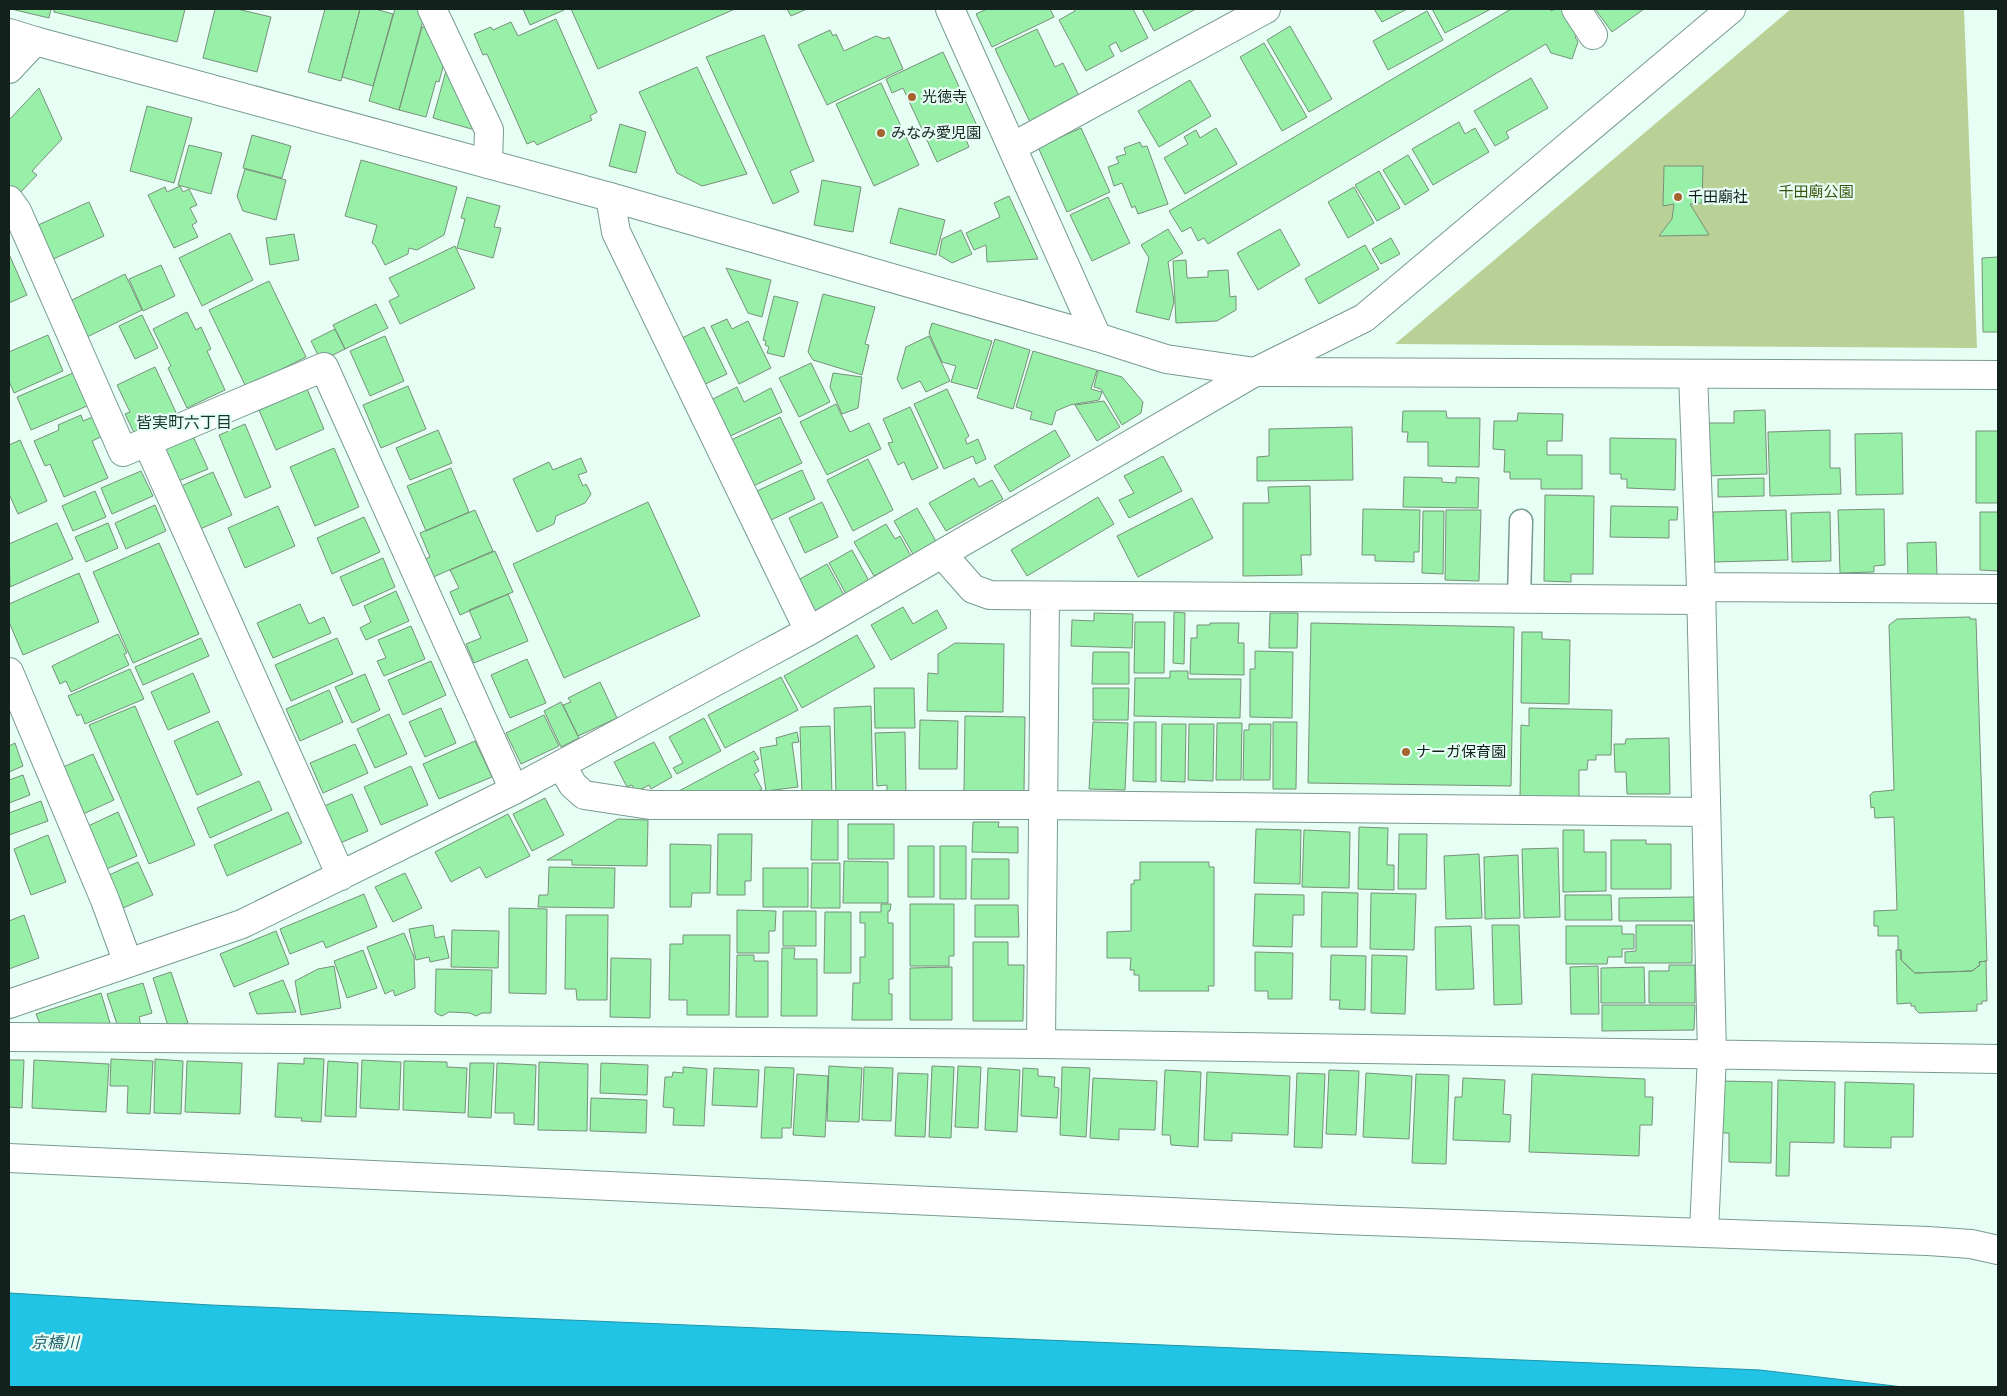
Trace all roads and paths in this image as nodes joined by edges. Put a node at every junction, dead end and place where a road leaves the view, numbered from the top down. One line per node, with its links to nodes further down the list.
1 (432, 9): 11 (street)
2 (950, 9): 10 (street)
3 (1266, 9): 10 (street)
4 (1576, 9): 7 (street)
5 (1731, 9): 15 (street)
6 (9, 33): 8 (street)
7 (1593, 35)
8 (35, 41): 9 (street); 11 (street)
9 (9, 69)
10 (1012, 147): 14 (street)
11 (488, 164): 12 (street)
12 (610, 198): 14 (street); 25 (street)
13 (9, 200): 18 (street)
14 (1097, 337): 15 (street)
15 (1255, 372): 16 (street); 20 (street)
16 (1693, 374): 17 (street); 22 (street)
17 (1998, 375)
18 (148, 442): 28 (street); 31 (street)
19 (1521, 521): 24 (lane)
20 (942, 554): 23 (street); 25 (street)
21 (1998, 589): 22 (street)
22 (1701, 594): 24 (street); 30 (street)
23 (1045, 596): 24 (street); 29 (street)
24 (1519, 599)
25 (809, 631): 27 (street)
26 (9, 672): 32 (street)
27 (561, 765): 28 (street); 29 (street)
28 (514, 790): 31 (street)
29 (1043, 805): 30 (street); 35 (street)
30 (1706, 812): 36 (street)
31 (341, 876): 32 (street)
32 (128, 963): 33 (street)
33 (9, 1004)
34 (9, 1037): 35 (street)
35 (1041, 1044): 36 (street)
36 (1712, 1055): 37 (street); 39 (street)
37 (1998, 1059)
38 (9, 1158): 39 (street)
39 (1704, 1232): 40 (street)
40 (1998, 1250)

